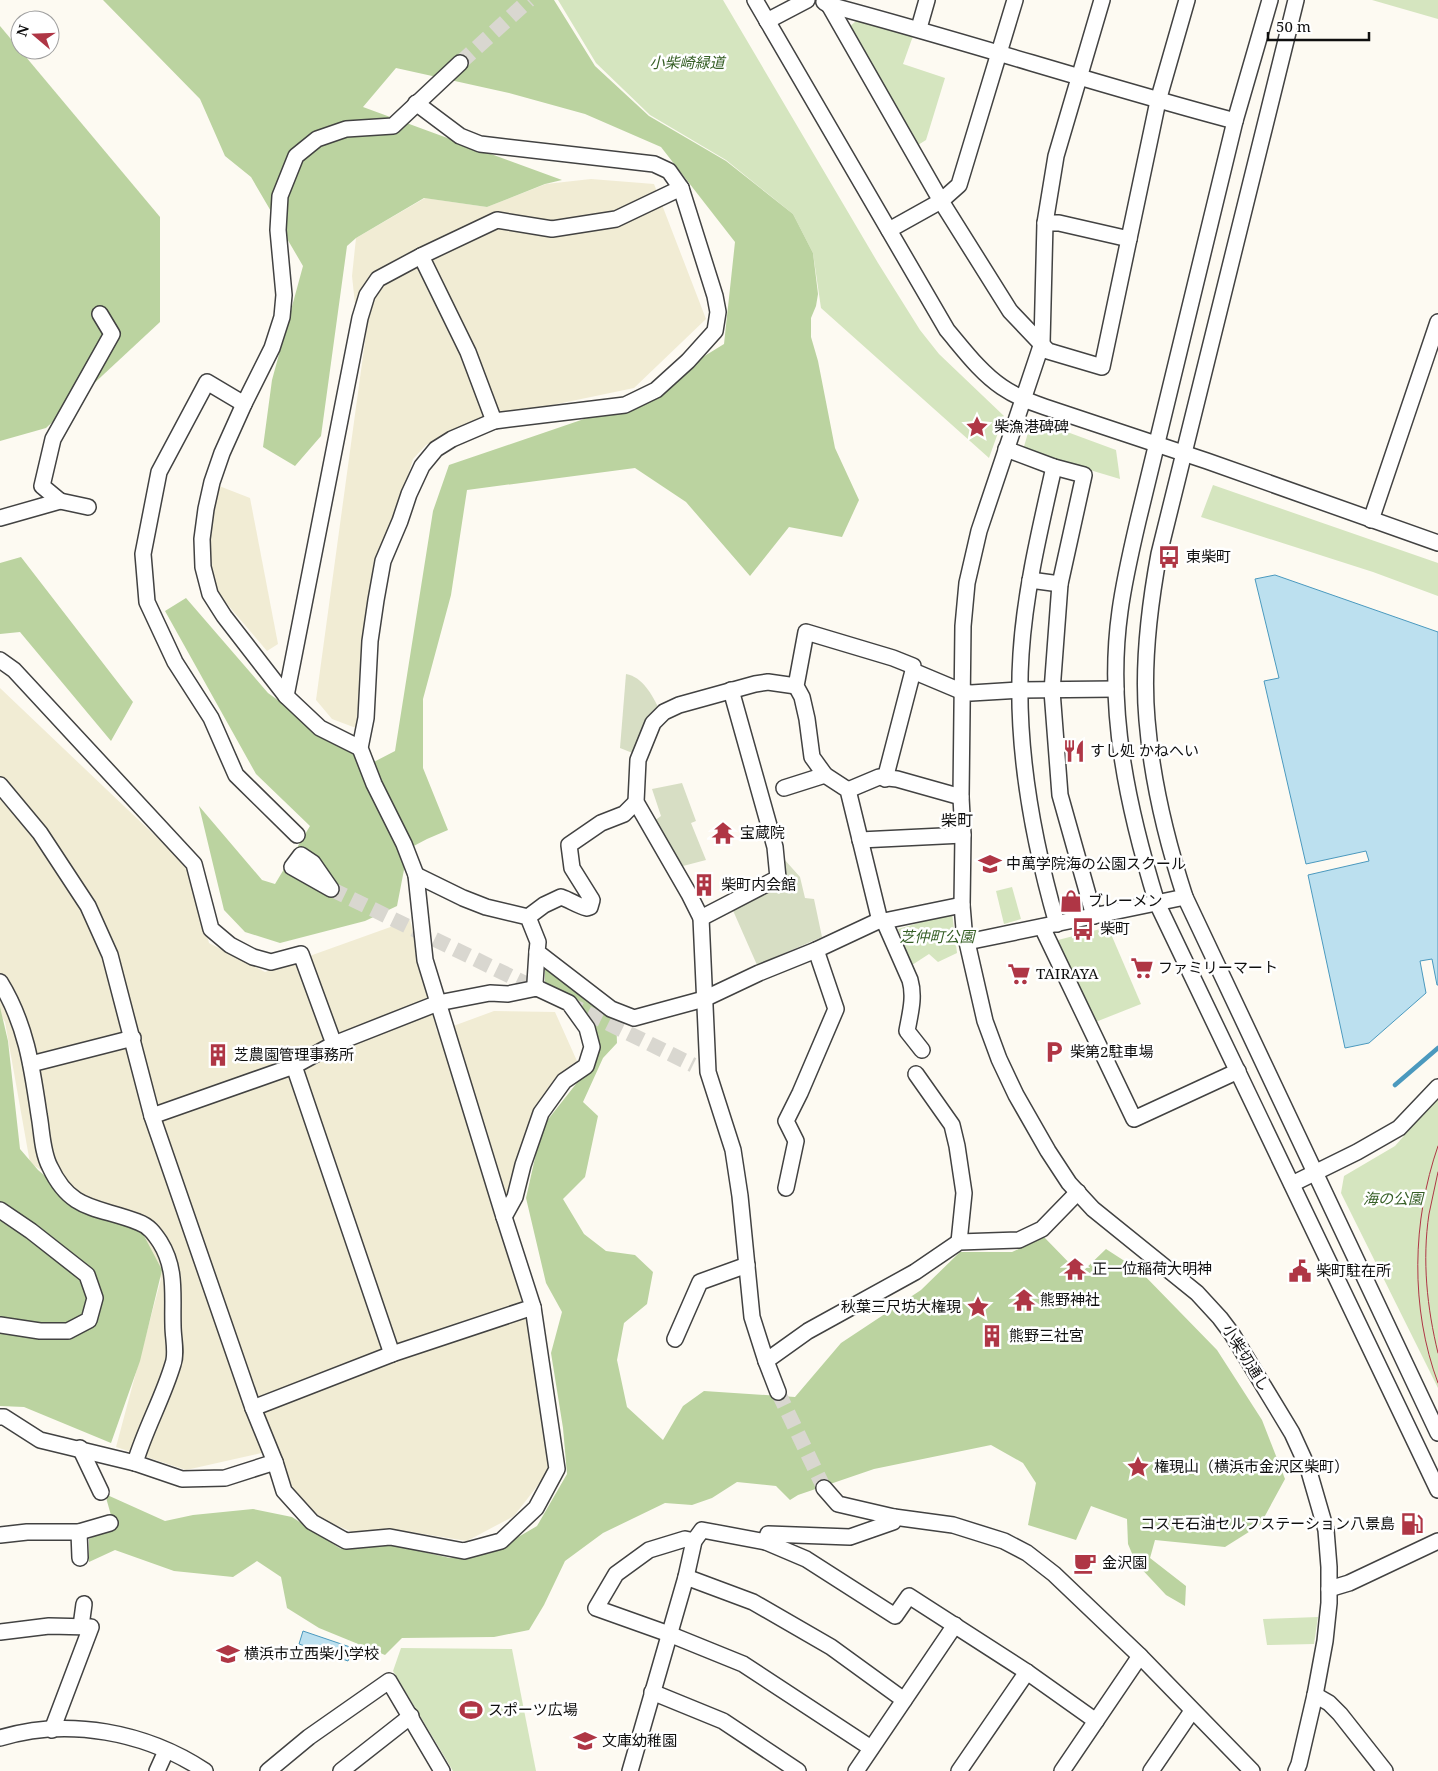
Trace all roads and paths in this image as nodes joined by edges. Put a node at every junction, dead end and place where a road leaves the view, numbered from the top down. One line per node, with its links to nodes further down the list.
1 (755, 0): 10 (street)
2 (807, 0): 10 (street)
3 (927, 0): 11 (street)
4 (1015, 0): 12 (street)
5 (1102, 0): 14 (street, 小柴切通し)
6 (1187, 0): 15 (street)
7 (1270, 0): 17 (street)
8 (1296, 0): 32 (street)
9 (825, 2): 11 (street); 19 (street)
10 (768, 21): 21 (street)
11 (919, 28): 12 (street)
12 (999, 54): 14 (street); 19 (street)
13 (460, 63): 16 (street)
14 (1079, 77): 15 (street); 20 (street, 小柴切通し)
15 (1158, 100): 17 (street); 22 (street)
16 (416, 103): 18 (street); 28 (street)
17 (1235, 121): 30 (street)
18 (681, 188): 23 (street); 29 (street)
19 (941, 201): 21 (street); 26 (street)
20 (1045, 222): 22 (street); 26 (street, 小柴切通し)
21 (889, 230): 27 (street)
22 (1129, 239): 26 (street)
23 (421, 256): 29 (street); 49 (street)
24 (100, 314): 34 (street)
25 (1438, 322): 37 (street)
26 (1042, 343): 27 (street, 小柴切通し)
27 (1024, 399): 30 (street); 31 (street, 小柴切通し)
28 (244, 404): 49 (street); 59 (street)
29 (494, 421): 50 (street)
30 (1156, 444): 32 (street); 44 (street)
31 (1006, 449): 33 (street); 48 (street, 小柴切通し)
32 (1184, 454): 37 (street); 62 (street)
33 (1054, 467): 39 (street); 40 (street)
34 (60, 501): 35 (street); 36 (street)
35 (88, 506)
36 (0, 518)
37 (1372, 520): 38 (street)
38 (1438, 543)
39 (1030, 580): 40 (street); 46 (street)
40 (1060, 584): 47 (street)
41 (0, 660): 78 (street)
42 (913, 671): 43 (street); 48 (street); 52 (street)
43 (796, 686): 45 (street); 51 (street)
44 (1116, 689): 47 (street); 63 (street)
45 (731, 690): 57 (street); 67 (street)
46 (1020, 690): 47 (street); 48 (street); 69 (street)
47 (1052, 691): 65 (street)
48 (963, 692): 56 (street, 小柴切通し)
49 (286, 696): 50 (street)
50 (360, 748): 61 (street)
51 (825, 775): 54 (street); 55 (street)
52 (885, 778): 55 (street); 56 (street)
53 (0, 785): 77 (street)
54 (784, 788)
55 (848, 790): 60 (street)
56 (961, 796): 58 (street, 小柴切通し)
57 (636, 802): 66 (street); 67 (street)
58 (963, 834): 60 (street); 64 (street, 小柴切通し)
59 (297, 835)
60 (860, 840): 68 (street)
61 (416, 875): 66 (street); 76 (street)
62 (1185, 897): 63 (street); 88 (street)
63 (1157, 903): 65 (street); 83 (street)
64 (962, 905): 68 (street); 70 (street, 小柴切通し)
65 (1094, 916): 69 (street)
66 (528, 917): 72 (street)
67 (701, 918): 75 (street)
68 (884, 921): 71 (street); 79 (street)
69 (1050, 925): 70 (street); 83 (street)
70 (967, 942): 91 (street, 小柴切通し)
71 (816, 950): 75 (street); 90 (street)
72 (536, 952): 74 (street); 75 (street)
73 (0, 982): 80 (street)
74 (537, 988): 76 (street); 93 (street)
75 (704, 999): 84 (street)
76 (438, 1003): 78 (street); 93 (street)
77 (133, 1038): 80 (street); 87 (street)
78 (334, 1044): 82 (street)
79 (922, 1050)
80 (31, 1064): 107 (street)
81 (693, 1065): 84 (street)
82 (294, 1066): 87 (street); 99 (street)
83 (1238, 1071): 89 (street)
84 (708, 1072): 95 (street)
85 (916, 1074): 94 (street)
86 (1438, 1087): 88 (street)
87 (152, 1116): 102 (street)
88 (1314, 1173): 89 (street); 104 (street)
89 (1292, 1184): 109 (street)
90 (786, 1188)
91 (1074, 1188): 94 (street); 120 (street, 小柴切通し)
92 (0, 1210): 97 (street)
93 (504, 1216): 96 (street)
94 (960, 1242): 100 (street)
95 (747, 1265): 98 (street); 100 (street)
96 (533, 1307): 99 (street); 106 (street)
97 (0, 1324)
98 (674, 1339)
99 (392, 1354): 102 (street)
100 (766, 1361): 101 (street)
101 (778, 1392)
102 (254, 1408): 106 (street)
103 (0, 1417): 105 (street)
104 (1438, 1433)
105 (80, 1448): 107 (street); 110 (street)
106 (276, 1462): 107 (street)
107 (135, 1463)
108 (824, 1488): 111 (street)
109 (1438, 1490)
110 (101, 1492)
111 (894, 1517): 117 (street); 126 (street)
112 (110, 1523): 113 (street)
113 (79, 1532): 114 (street); 118 (street)
114 (0, 1535)
115 (694, 1541): 117 (street); 119 (street); 125 (street)
116 (1438, 1541): 120 (street)
117 (766, 1542): 122 (street)
118 (80, 1558)
119 (686, 1577): 125 (street); 130 (street)
120 (1329, 1589): 129 (street, 小柴切通し)
121 (84, 1604): 123 (street)
122 (955, 1625): 127 (street); 130 (street)
123 (81, 1626): 124 (street); 134 (street)
124 (0, 1632)
125 (670, 1634): 128 (street); 136 (street)
126 (1140, 1656): 131 (street); 133 (street)
127 (1027, 1672): 133 (street); 146 (street)
128 (652, 1692): 143 (street); 144 (street)
129 (1315, 1695): 150 (street, 小柴切通し); 151 (street)
130 (904, 1700): 136 (street)
131 (1192, 1711): 148 (street); 149 (street)
132 (411, 1716): 140 (street); 141 (street); 142 (street)
133 (1096, 1720): 147 (street)
134 (52, 1730): 135 (street); 137 (street)
135 (0, 1738)
136 (871, 1748): 145 (street)
137 (166, 1750): 138 (street); 139 (street)
138 (157, 1771)
139 (205, 1771)
140 (268, 1771)
141 (341, 1771)
142 (442, 1771)
143 (630, 1771)
144 (798, 1771)
145 (856, 1771)
146 (959, 1771)
147 (1062, 1771)
148 (1150, 1771)
149 (1252, 1771)
150 (1296, 1771)
151 (1385, 1771)

